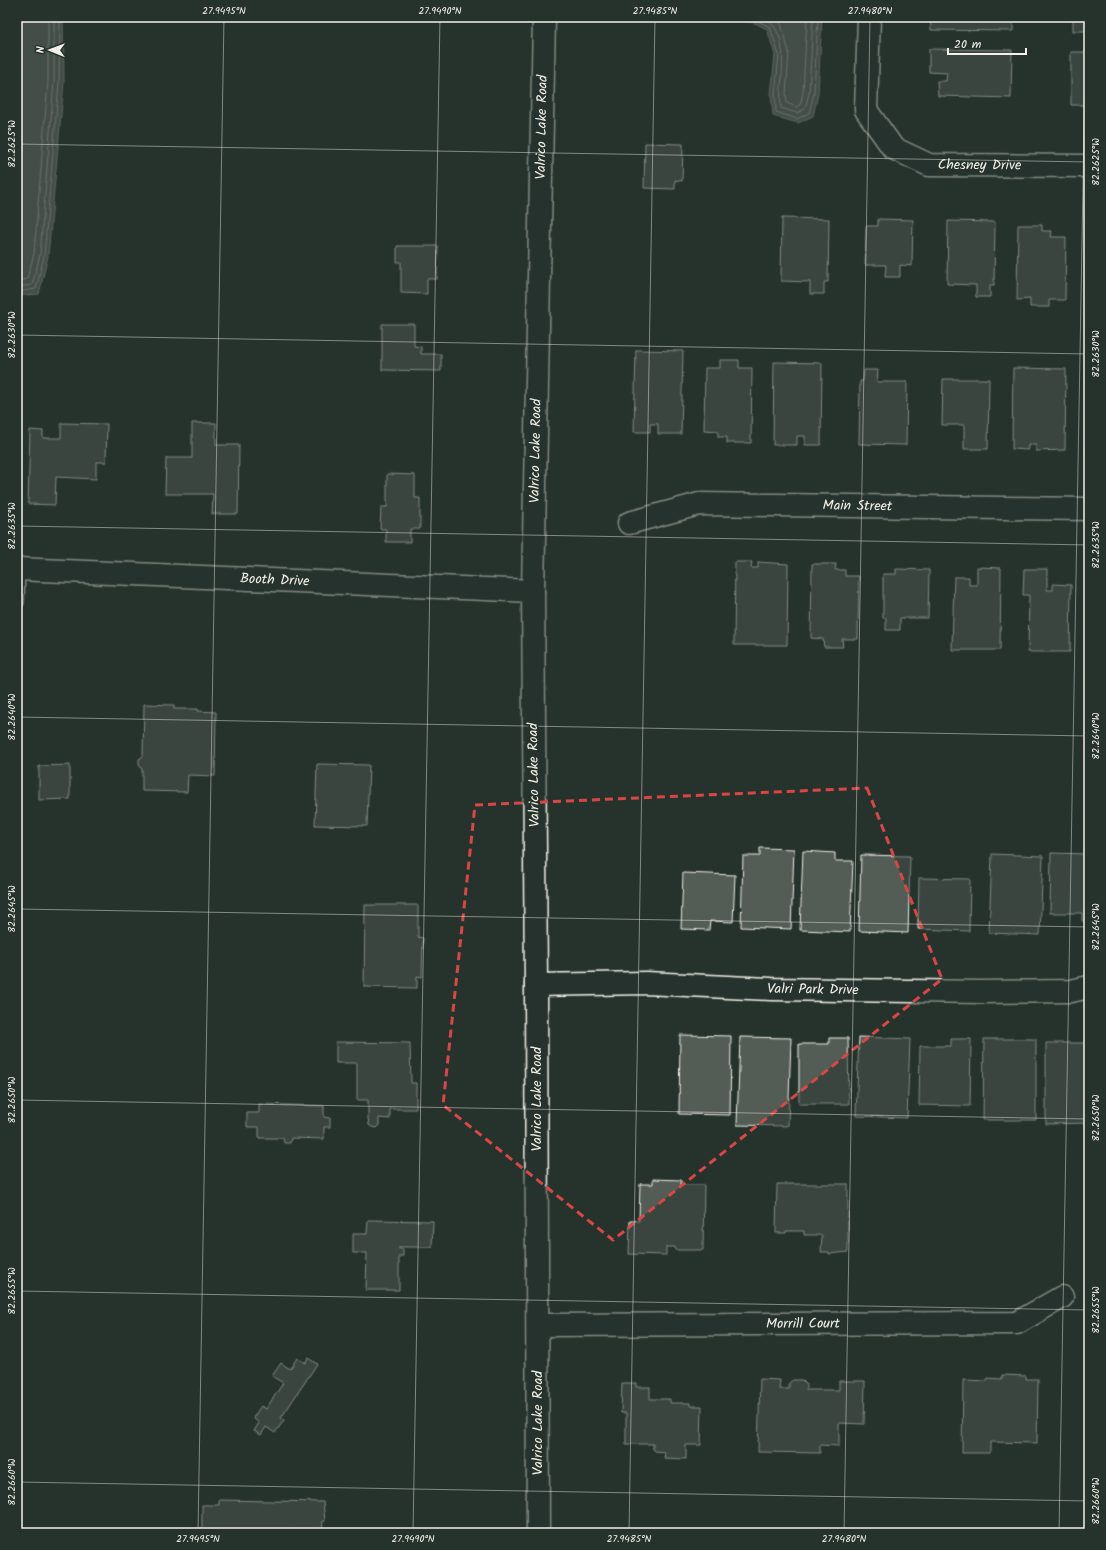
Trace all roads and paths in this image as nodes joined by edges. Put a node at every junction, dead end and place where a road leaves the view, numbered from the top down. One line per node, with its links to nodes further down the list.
1 (544, 17): 7 (street, Valrico Lake Road)
2 (869, 17): 3 (street, Chesney Drive)
3 (1089, 166)
4 (1089, 509): 5 (street, Main Street)
5 (629, 523)
6 (18, 569): 7 (street, Booth Drive); 8 (lane)
7 (533, 591): 9 (street, Valrico Lake Road)
8 (17, 602)
9 (536, 985): 10 (street, Valri Park Drive); 12 (street, Valrico Lake Road)
10 (1089, 987)
11 (1062, 1297): 12 (street, Morrill Court)
12 (538, 1325): 13 (street, Valrico Lake Road)
13 (538, 1533)

